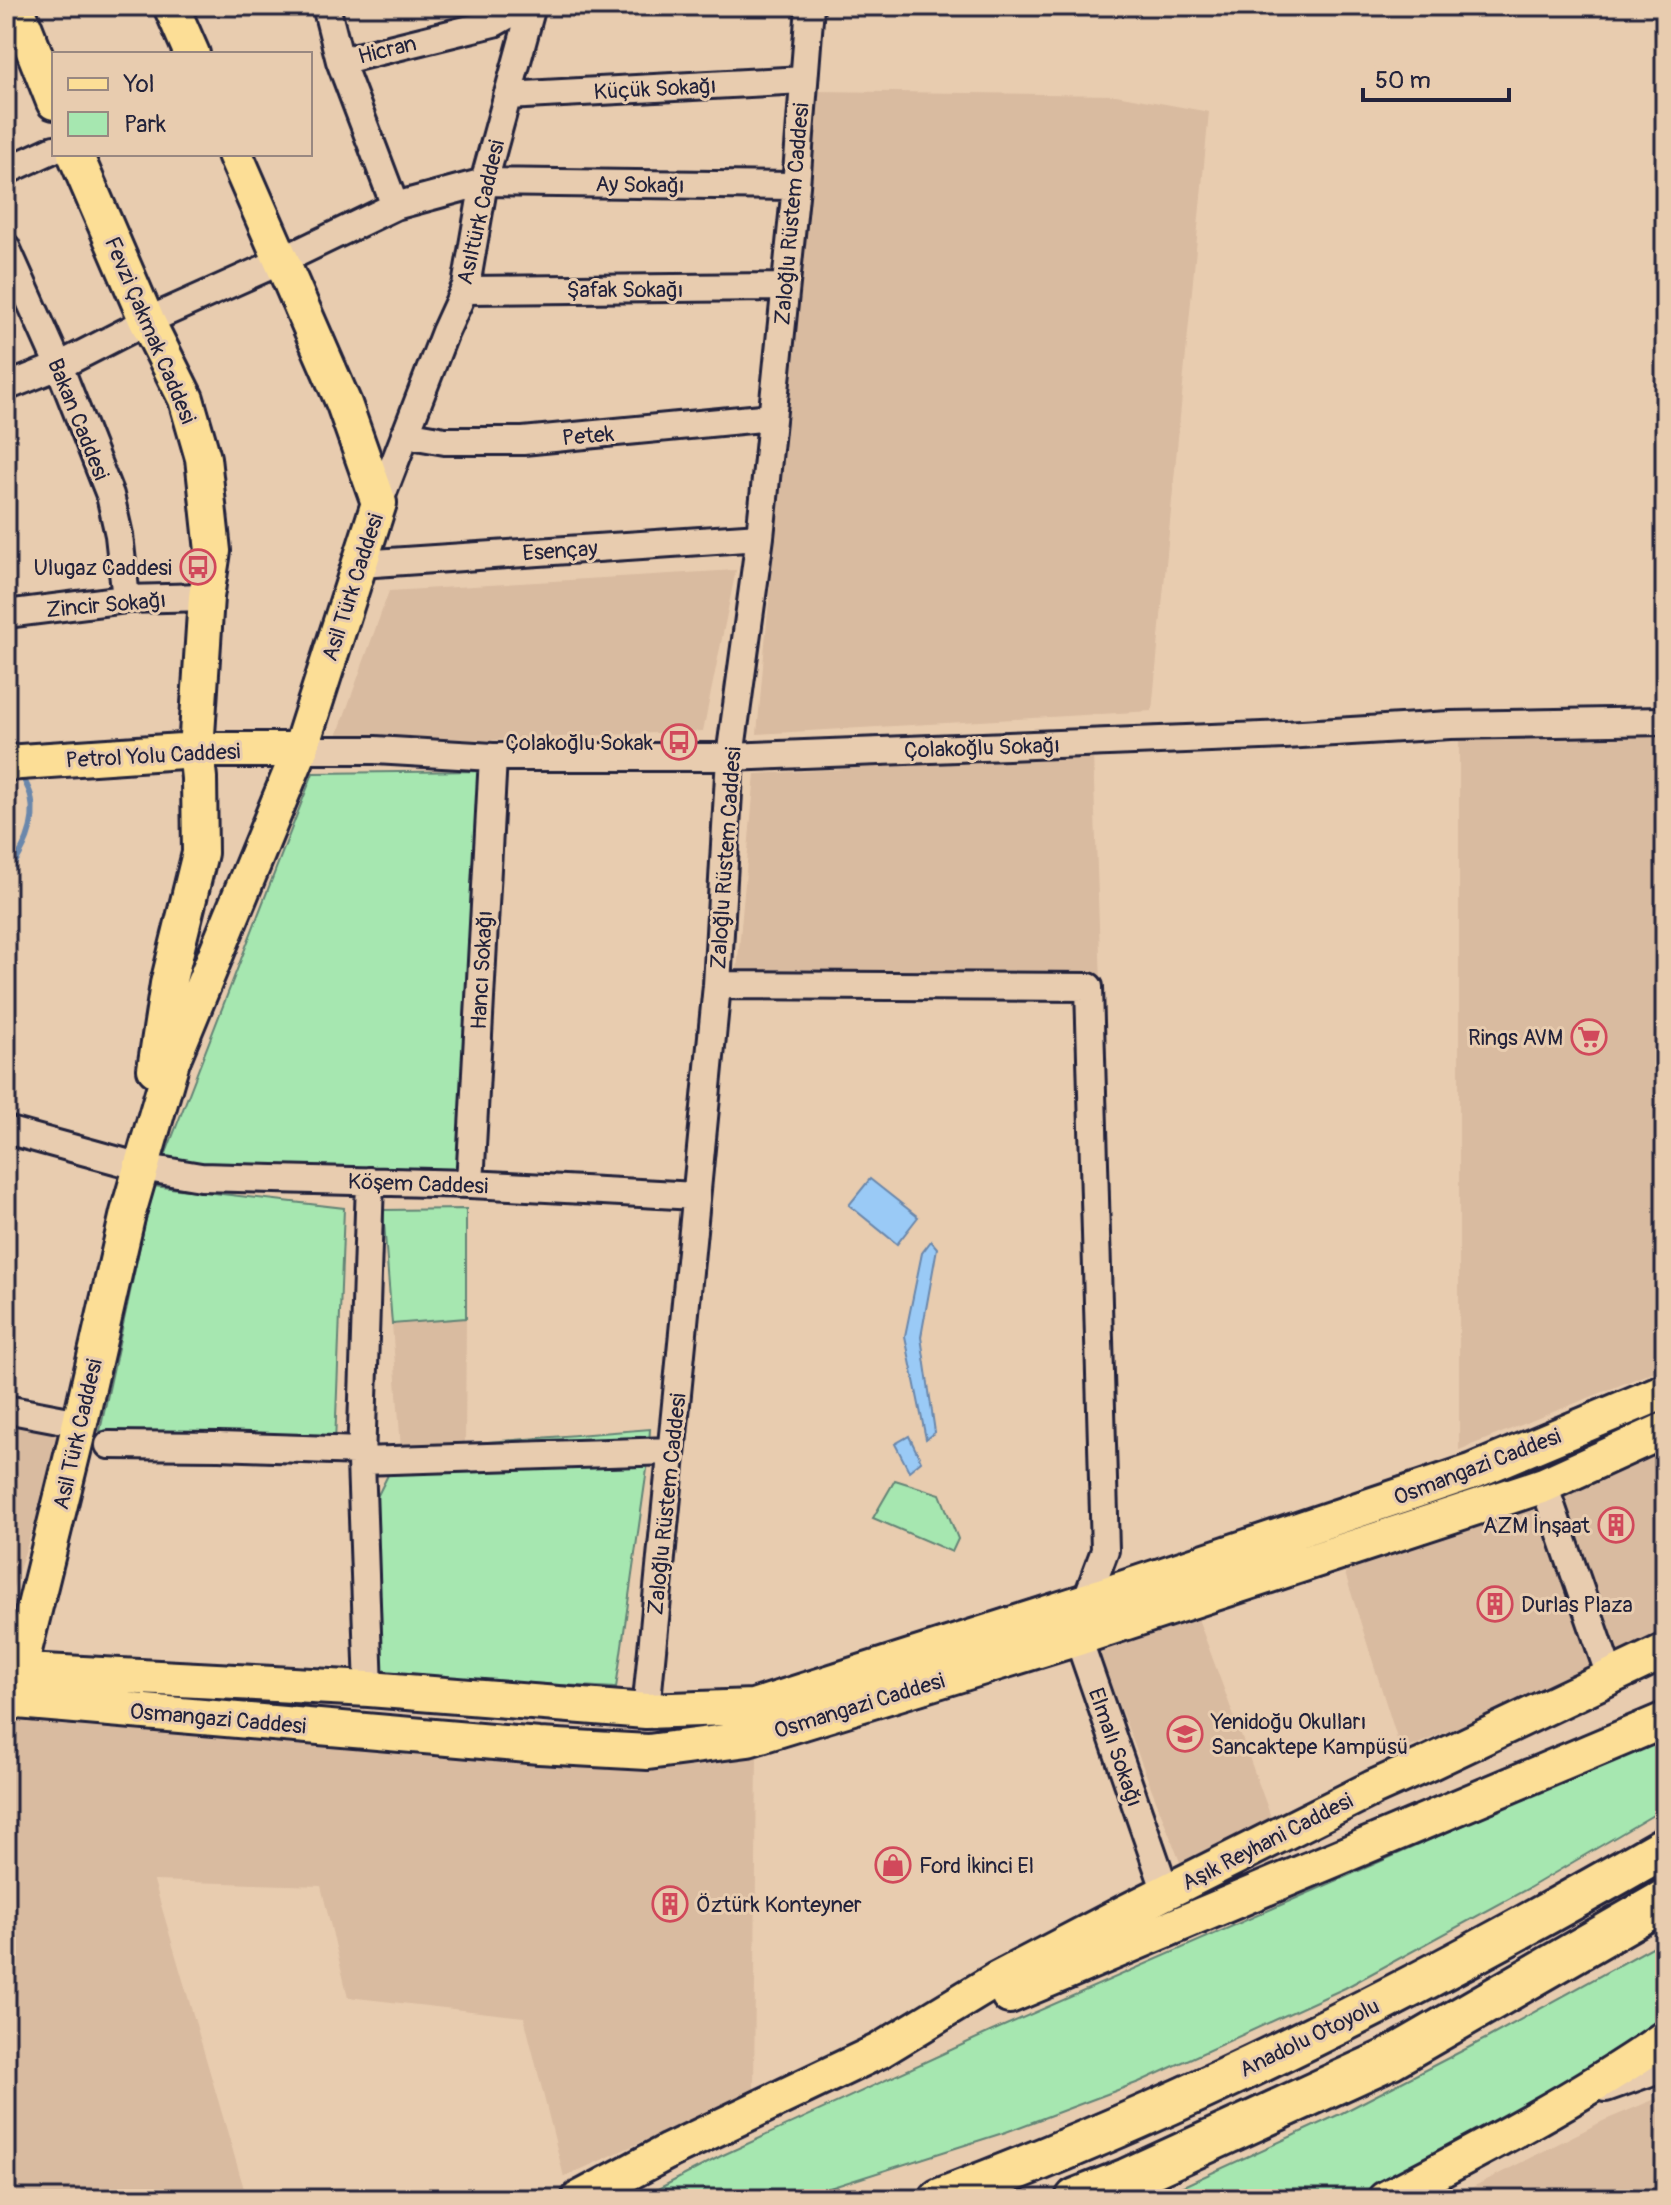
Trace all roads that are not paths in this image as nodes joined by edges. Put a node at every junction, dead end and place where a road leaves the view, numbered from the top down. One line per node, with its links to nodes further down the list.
1 (171, 6): 7 (main road)
2 (326, 6): 8 (street)
3 (524, 6): 8 (street, Hicran)
4 (532, 6): 10 (street, Asıltürk Caddesi)
5 (810, 6): 9 (street, Zaloğlu Rüstem Caddesi)
6 (20, 9): 11 (main road)
7 (191, 52)
8 (340, 61): 18 (street)
9 (803, 80): 10 (street, Küçük Sokağı); 17 (street, Zaloğlu Rüstem Caddesi)
10 (507, 96): 16 (street, Asıltürk Caddesi)
11 (52, 97)
12 (52, 150): 15 (street)
13 (76, 156): 23 (main road, Fevzi Çakmak Caddesi)
14 (236, 156): 20 (main road, Asil Türk Caddesi)
15 (6, 171)
16 (484, 182): 17 (street, Ay Sokağı); 18 (street, Ay Sokağı); 22 (street, Asıltürk Caddesi)
17 (796, 186): 21 (street, Zaloğlu Rüstem Caddesi)
18 (395, 206): 20 (street, Ay Sokağı)
19 (6, 247): 24 (street, Bakan Caddesi)
20 (281, 261): 23 (street, Ay Sokağı); 28 (main road, Asil Türk Caddesi)
21 (785, 287): 22 (street, Şafak Sokağı); 26 (street, Zaloğlu Rüstem Caddesi)
22 (464, 290): 27 (street, Asıltürk Caddesi)
23 (147, 321): 24 (street, Ay Sokağı); 31 (main road, Fevzi Çakmak Caddesi)
24 (59, 366): 25 (street, Ay Sokağı); 32 (street, Bakan Caddesi)
25 (6, 387)
26 (772, 417): 27 (street, Petek); 29 (street, Zaloğlu Rüstem Caddesi)
27 (405, 434): 28 (street, Asıltürk Caddesi)
28 (379, 503): 30 (main road, Asil Türk Caddesi)
29 (760, 537): 30 (street, Esençay); 37 (street, Zaloğlu Rüstem Caddesi)
30 (360, 564): 35 (main road, Asil Türk Caddesi)
31 (206, 597): 32 (street, Zincir Sokağı); 38 (main road, Fevzi Çakmak Caddesi)
32 (126, 599): 33 (street, Zincir Sokağı)
33 (6, 614)
34 (1665, 721): 37 (street, Çolakoğlu Sokağı)
35 (300, 750): 36 (street, Çolakoğlu Sokağı); 38 (main road, Petrol Yolu Caddesi); 41 (main road, Asil Türk Caddesi)
36 (493, 757): 37 (street, Çolakoğlu Sokağı); 46 (street, Hancı Sokağı)
37 (730, 757): 42 (street, Zaloğlu Rüstem Caddesi)
38 (186, 760): 39 (main road, Petrol Yolu Caddesi); 40 (main road, Asil Türk Caddesi)
39 (18, 762)
40 (200, 853): 41 (main road); 44 (main road, Asil Türk Caddesi)
41 (243, 889): 44 (main road, Asil Türk Caddesi)
42 (717, 985): 47 (street, Zaloğlu Rüstem Caddesi); 56 (street)
43 (6, 1130): 44 (street, Köşem Caddesi)
44 (141, 1167): 45 (street, Köşem Caddesi); 50 (main road, Asil Türk Caddesi)
45 (370, 1181): 46 (street, Köşem Caddesi); 54 (street)
46 (470, 1184): 47 (street, Köşem Caddesi)
47 (696, 1196): 53 (street, Zaloğlu Rüstem Caddesi)
48 (1665, 1391): 56 (main road, Osmangazi Caddesi)
49 (6, 1409): 50 (street)
50 (80, 1423): 60 (main road, Asil Türk Caddesi)
51 (1665, 1430): 55 (main road, Osmangazi Caddesi)
52 (109, 1445): 54 (street)
53 (671, 1451): 54 (street); 62 (street, Zaloğlu Rüstem Caddesi)
54 (361, 1456): 61 (street)
55 (1544, 1485): 57 (main road, Osmangazi Caddesi); 59 (street)
56 (1086, 1601): 57 (street); 62 (main road, Osmangazi Caddesi)
57 (1078, 1638): 60 (main road, Osmangazi Caddesi); 65 (street, Elmalı Sokağı)
58 (1665, 1651): 59 (main road, Aşık Reyhani Caddesi)
59 (1610, 1676): 65 (main road, Aşık Reyhani Caddesi)
60 (11, 1685): 61 (main road, Osmangazi Caddesi)
61 (369, 1689): 62 (main road, Osmangazi Caddesi)
62 (646, 1711)
63 (1665, 1720): 68 (main road, Aşık Reyhani Caddesi)
64 (1665, 1847): 72 (highway, Anadolu Otoyolu)
65 (1166, 1892): 68 (main road, Aşık Reyhani Caddesi)
66 (1665, 1900): 73 (highway)
67 (1665, 2038): 70 (main road)
68 (879, 2051): 71 (main road, Aşık Reyhani Caddesi)
69 (1665, 2067): 70 (street)
70 (1561, 2104): 74 (main road)
71 (579, 2199)
72 (940, 2199)
73 (1076, 2199)
74 (1385, 2199)

